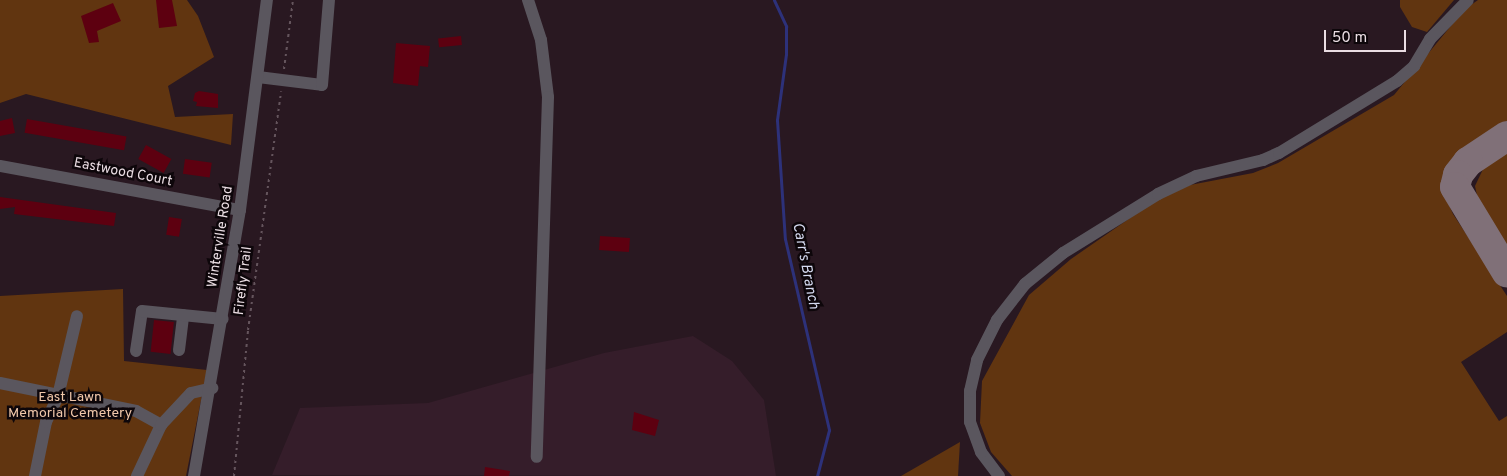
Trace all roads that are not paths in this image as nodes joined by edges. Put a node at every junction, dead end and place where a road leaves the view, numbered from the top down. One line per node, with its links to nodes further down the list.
1 (267, 0): 5 (street, Winterville Road)
2 (329, 0): 5 (street)
3 (528, 0): 17 (street)
4 (1468, 0): 21 (street)
5 (258, 77): 7 (street, Winterville Road)
6 (0, 166): 7 (street, Eastwood Court)
7 (240, 210): 10 (street, Winterville Road)
8 (183, 315): 10 (street); 11 (street); 12 (street)
9 (77, 316): 15 (street)
10 (223, 319): 14 (street, Winterville Road)
11 (136, 350)
12 (179, 350)
13 (0, 383): 15 (street)
14 (212, 388): 16 (street); 20 (street, Winterville Road)
15 (58, 396): 16 (street); 18 (street)
16 (161, 425): 19 (street)
17 (537, 457)
18 (35, 476)
19 (137, 476)
20 (194, 476)
21 (999, 476)

